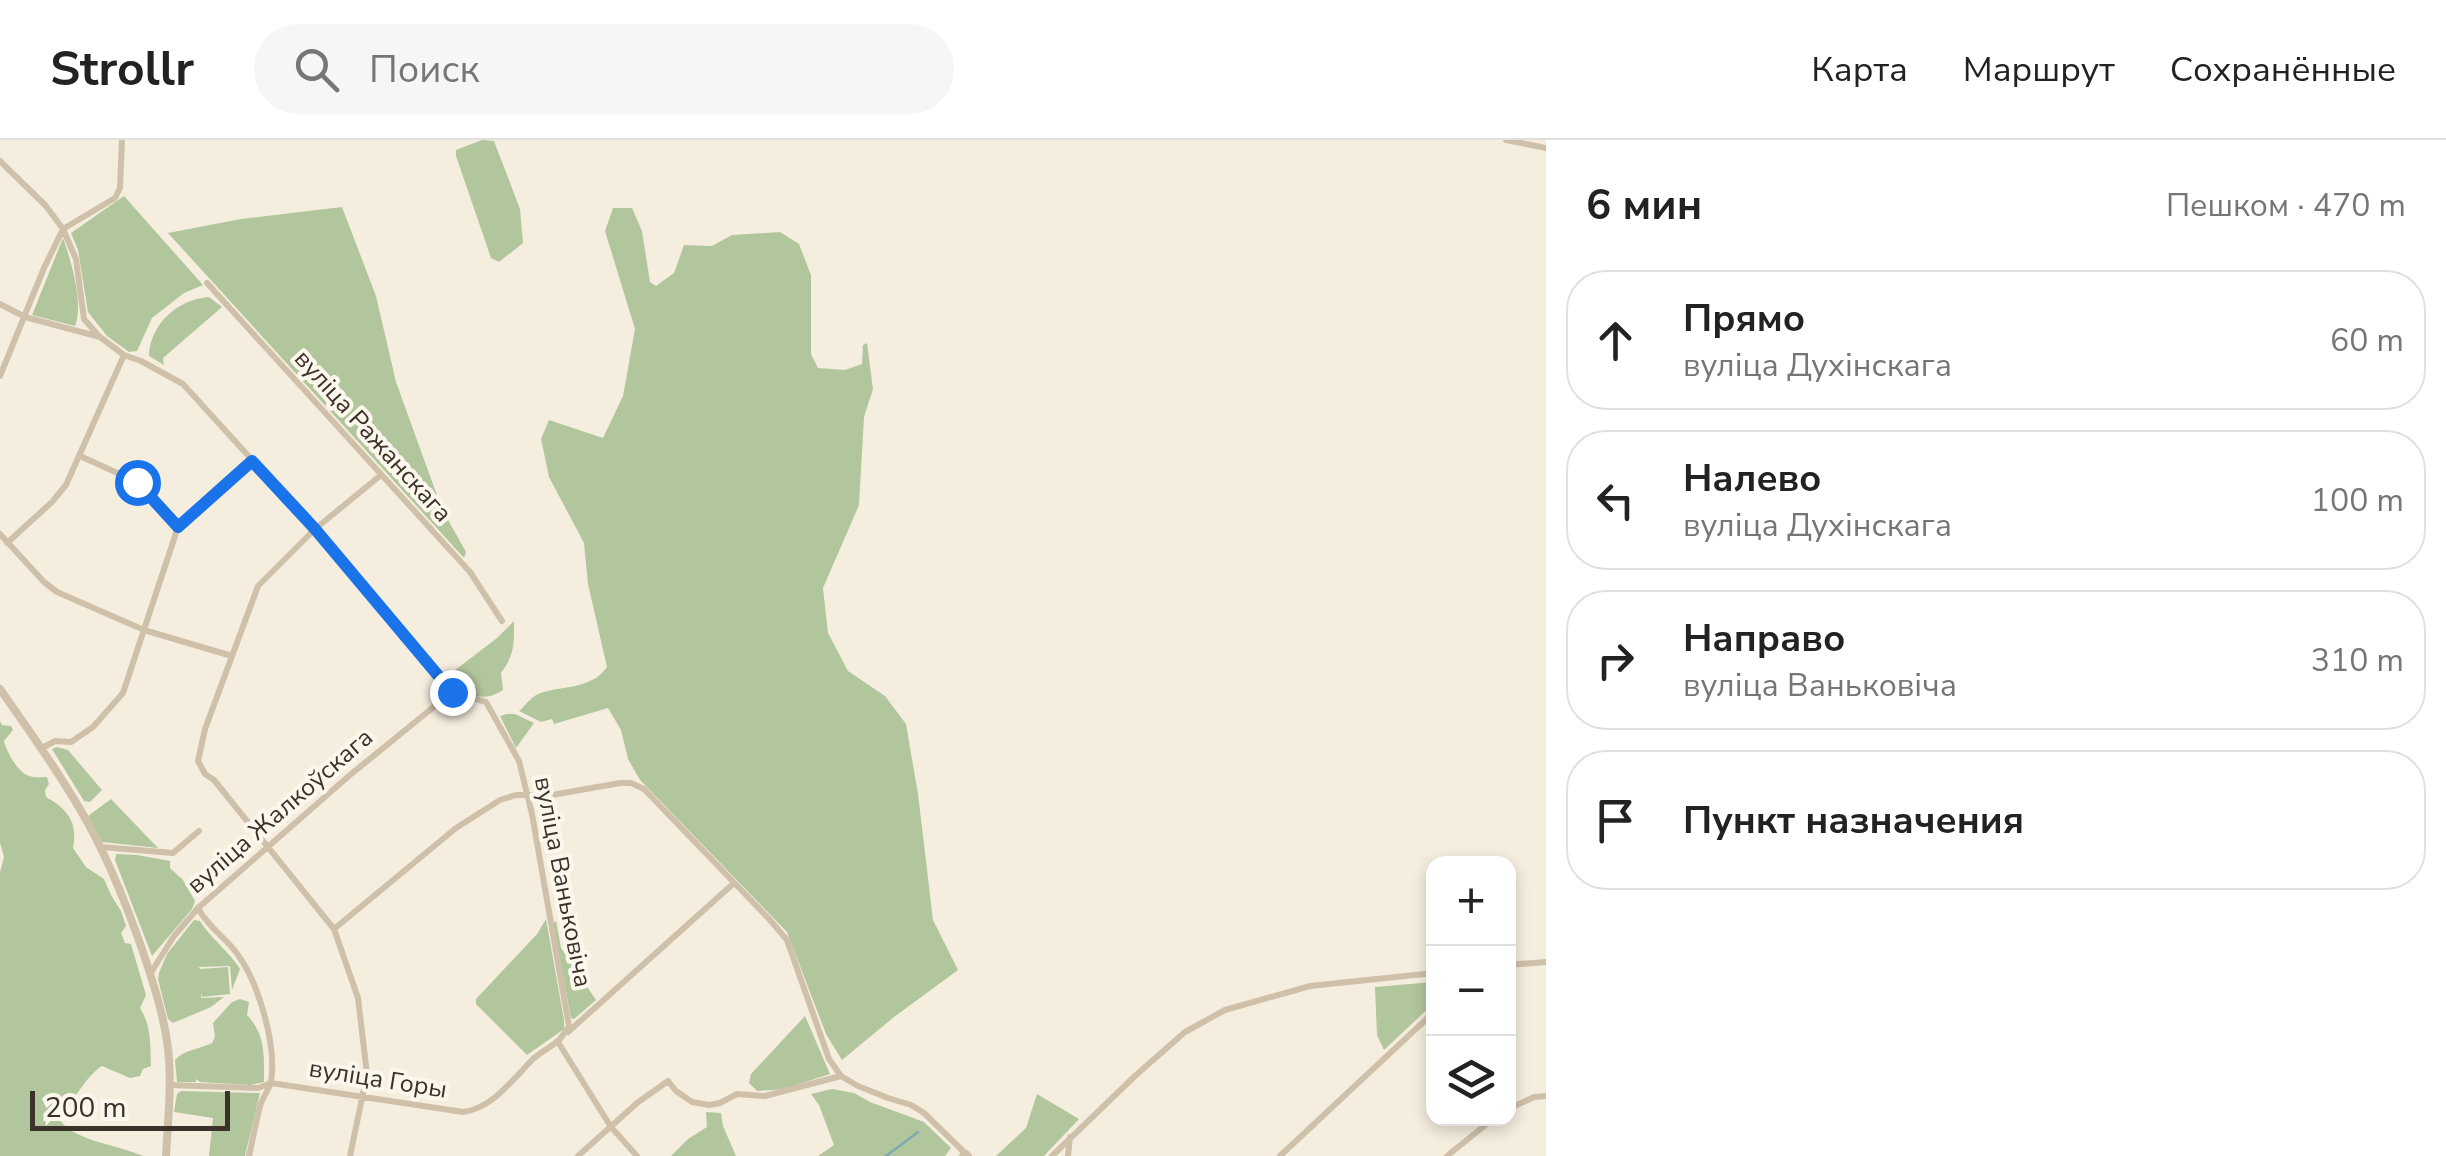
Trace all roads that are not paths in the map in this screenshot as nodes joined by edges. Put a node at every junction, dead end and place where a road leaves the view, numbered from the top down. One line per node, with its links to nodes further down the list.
1 (122, 140): 5 (street)
2 (1506, 140): 3 (street)
3 (1546, 148)
4 (0, 161): 5 (street)
5 (63, 229): 8 (street); 9 (street)
6 (207, 283): 14 (street, вуліца Ражанскага)
7 (0, 304): 8 (street, вуліца Ваньковіча)
8 (25, 317): 9 (street, вуліца Ваньковіча); 11 (street)
9 (100, 337): 10 (street, вуліца Ваньковіча)
10 (124, 355): 12 (street); 13 (street, вуліца Ваньковіча)
11 (0, 376)
12 (80, 456): 15 (street); 18 (street)
13 (252, 461): 15 (street); 16 (street, вуліца Ваньковіча)
14 (381, 475): 16 (street); 19 (street, вуліца Ражанскага)
15 (178, 527): 20 (street)
16 (315, 529): 21 (street); 23 (street, вуліца Ваньковіча)
17 (0, 534): 18 (street)
18 (7, 542): 20 (street)
19 (502, 621)
20 (144, 630): 21 (street); 24 (street)
21 (232, 656): 28 (street)
22 (0, 689): 24 (street)
23 (452, 692): 25 (street, вуліца Ваньковіча); 28 (street, вуліца Жалкоўскага)
24 (42, 748): 27 (street)
25 (526, 795): 29 (street); 31 (street); 37 (street, вуліца Ваньковіча)
26 (199, 832): 27 (street)
27 (101, 847): 34 (street)
28 (269, 848): 30 (street, вуліца Жалкоўскага); 31 (street)
29 (734, 883): 37 (street, вуліца Горы); 38 (street)
30 (198, 908): 34 (street, вуліца Жалкоўскага); 39 (street)
31 (334, 929): 42 (street)
32 (1546, 962): 33 (street)
33 (1516, 965)
34 (150, 974): 40 (street)
35 (1426, 974): 46 (street)
36 (1426, 1019): 55 (street)
37 (558, 1042): 42 (street, вуліца Горы); 45 (street)
38 (842, 1076): 45 (street); 47 (street)
39 (270, 1083): 40 (street, вуліца Горы); 42 (street, вуліца Горы); 49 (street)
40 (170, 1085): 48 (street)
41 (1546, 1096): 43 (street)
42 (363, 1097): 50 (street)
43 (1516, 1106)
44 (1484, 1126): 56 (street)
45 (611, 1127): 51 (street); 52 (street)
46 (1071, 1136): 53 (street); 54 (street)
47 (965, 1155)
48 (166, 1156)
49 (249, 1156)
50 (350, 1156)
51 (578, 1156)
52 (638, 1156)
53 (1052, 1156)
54 (1068, 1156)
55 (1280, 1156)
56 (1447, 1156)

